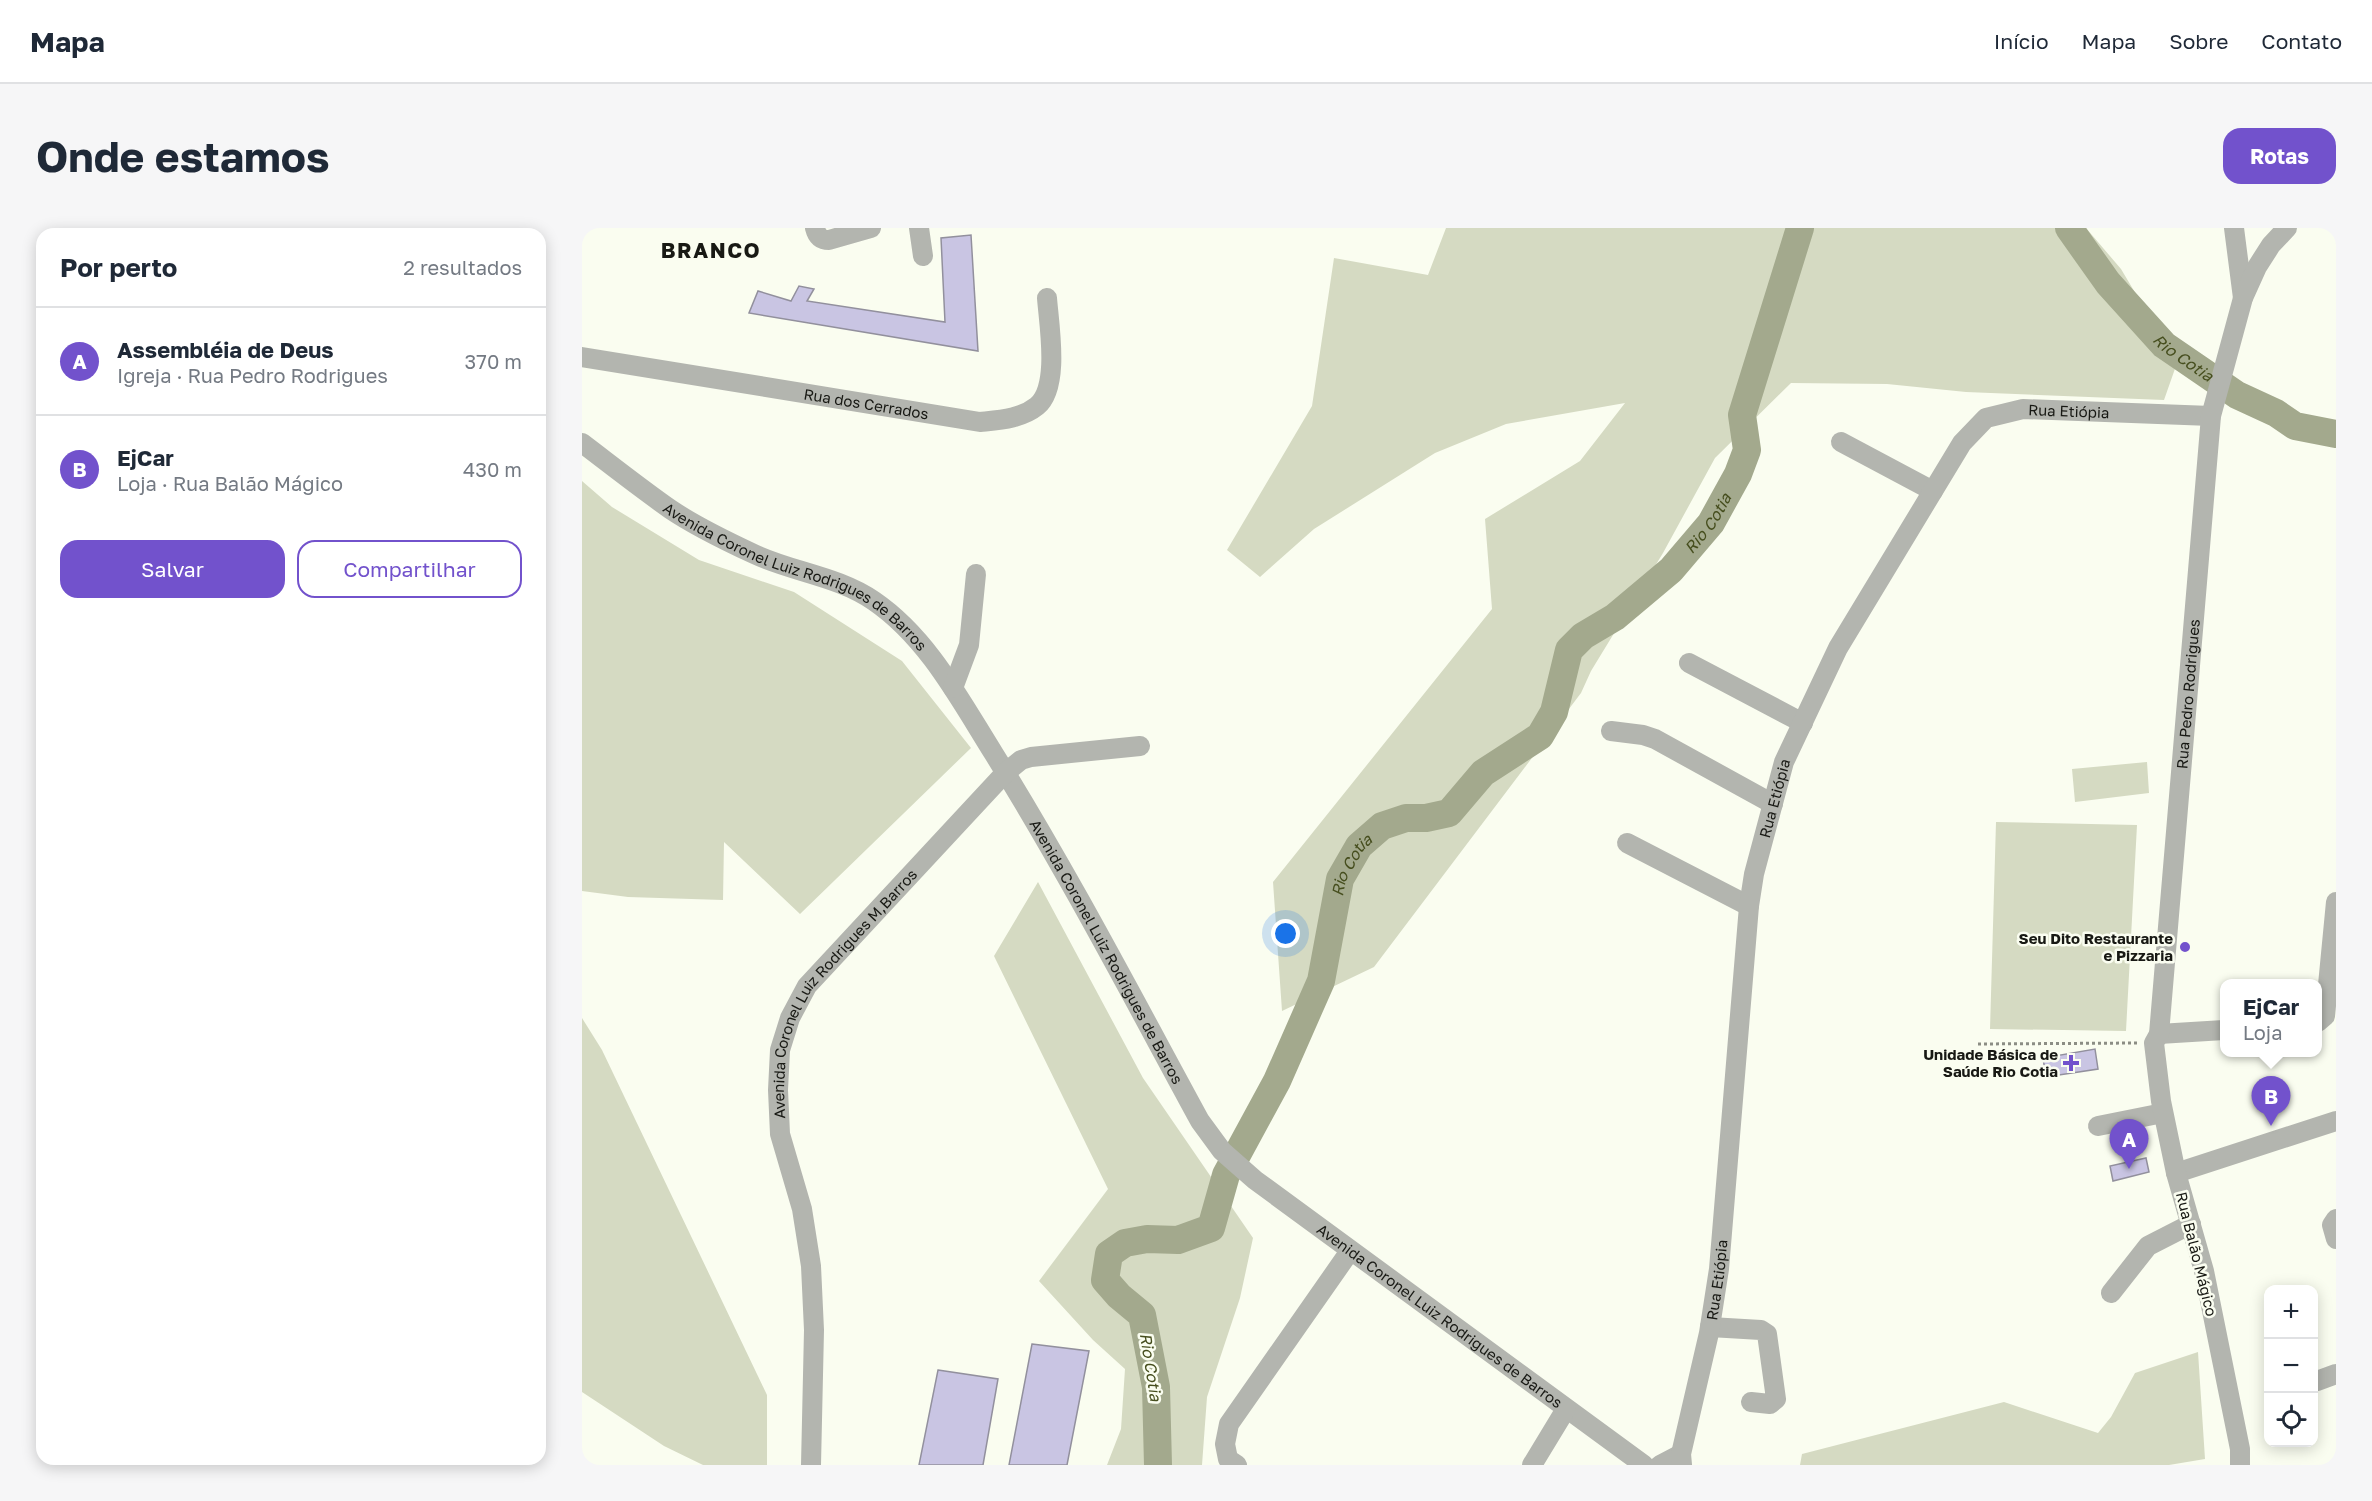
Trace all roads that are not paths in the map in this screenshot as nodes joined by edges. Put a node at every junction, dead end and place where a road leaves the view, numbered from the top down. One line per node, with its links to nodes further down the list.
1 (815, 228): 2 (street)
2 (871, 228)
3 (919, 228): 6 (street)
4 (2234, 228): 8 (street)
5 (2287, 228): 8 (street, Rua Pedro Rodrigues)
6 (923, 256)
7 (1047, 298): 9 (street, Rua dos Cerrados)
8 (2243, 298): 10 (street, Rua Pedro Rodrigues)
9 (582, 357)
10 (2212, 408): 13 (street, Rua Etiópia); 27 (street, Rua Pedro Rodrigues)
11 (1841, 442): 13 (street)
12 (582, 443): 16 (street, Avenida Coronel Luiz Rodrigues de Barros)
13 (1933, 491): 17 (street, Rua Etiópia)
14 (976, 574): 16 (street)
15 (1689, 663): 17 (street)
16 (952, 688): 20 (street, Avenida Coronel Luiz Rodrigues de Barros)
17 (1803, 723): 21 (street, Rua Etiópia)
18 (1611, 731): 21 (street)
19 (1140, 746): 20 (street, Avenida Coronel Luiz Rodrigues M,Barros)
20 (1005, 773): 35 (street, Avenida Coronel Luiz Rodrigues de Barros); 44 (street, Avenida Coronel Luiz Rodrigues M,Barros)
21 (1773, 804): 24 (street, Rua Etiópia)
22 (1627, 843): 24 (street)
23 (2336, 902): 25 (street)
24 (1749, 906): 37 (street, Rua Etiópia)
25 (2322, 1019)
26 (2220, 1031): 27 (street)
27 (2157, 1039): 28 (street, Rua Pedro Rodrigues)
28 (2163, 1113): 30 (street); 31 (street, Rua Pedro Rodrigues)
29 (2336, 1121): 31 (street, Rua Balão Mágico)
30 (2098, 1125)
31 (2176, 1173): 33 (street, Rua Balão Mágico)
32 (2336, 1219): 34 (street)
33 (2191, 1224): 36 (street); 48 (street, Rua Balão Mágico)
34 (2336, 1239)
35 (1350, 1251): 41 (street, Avenida Coronel Luiz Rodrigues de Barros); 45 (street)
36 (2111, 1293)
37 (1710, 1327): 40 (street); 42 (street, Rua Etiópia)
38 (2336, 1374): 39 (street)
39 (2318, 1380)
40 (1751, 1402)
41 (1566, 1409): 43 (street, Avenida Coronel Luiz Rodrigues de Barros); 46 (street)
42 (1682, 1460): 47 (street, Rua Etiópia)
43 (1634, 1462)
44 (811, 1465)
45 (1237, 1465)
46 (1532, 1465)
47 (1660, 1465)
48 (2240, 1465)

